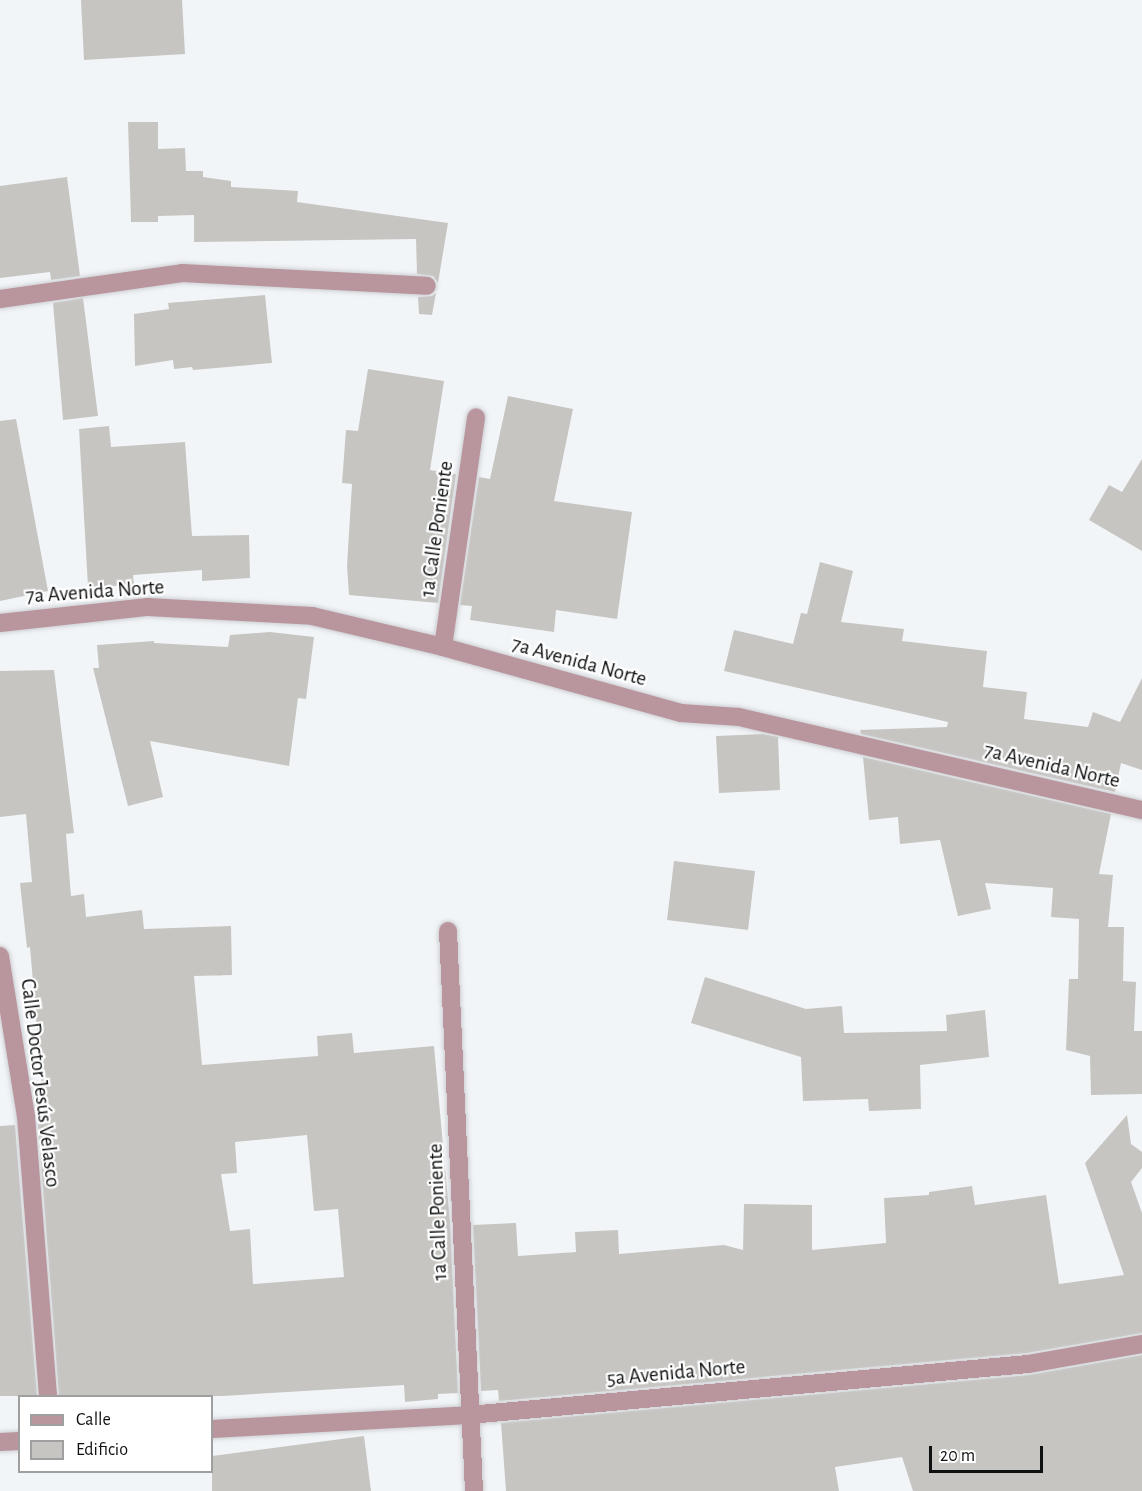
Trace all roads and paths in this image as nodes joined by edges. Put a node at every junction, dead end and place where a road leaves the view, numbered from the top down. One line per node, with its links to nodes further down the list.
1 (426, 286): 2 (street)
2 (0, 299)
3 (476, 417): 5 (street, 1a Calle Poniente)
4 (0, 624): 5 (street, 7a Avenida Norte)
5 (443, 647): 6 (street, 7a Avenida Norte)
6 (1142, 810)
7 (448, 931): 11 (street, 1a Calle Poniente)
8 (0, 956): 10 (street, Calle Doctor Jesús Velasco)
9 (1142, 1344): 11 (street, 5a Avenida Norte)
10 (48, 1395)
11 (469, 1415): 12 (street, 5a Avenida Norte); 15 (street, 1a Calle Poniente)
12 (213, 1429)
13 (18, 1441): 14 (street)
14 (0, 1442)
15 (474, 1491)

